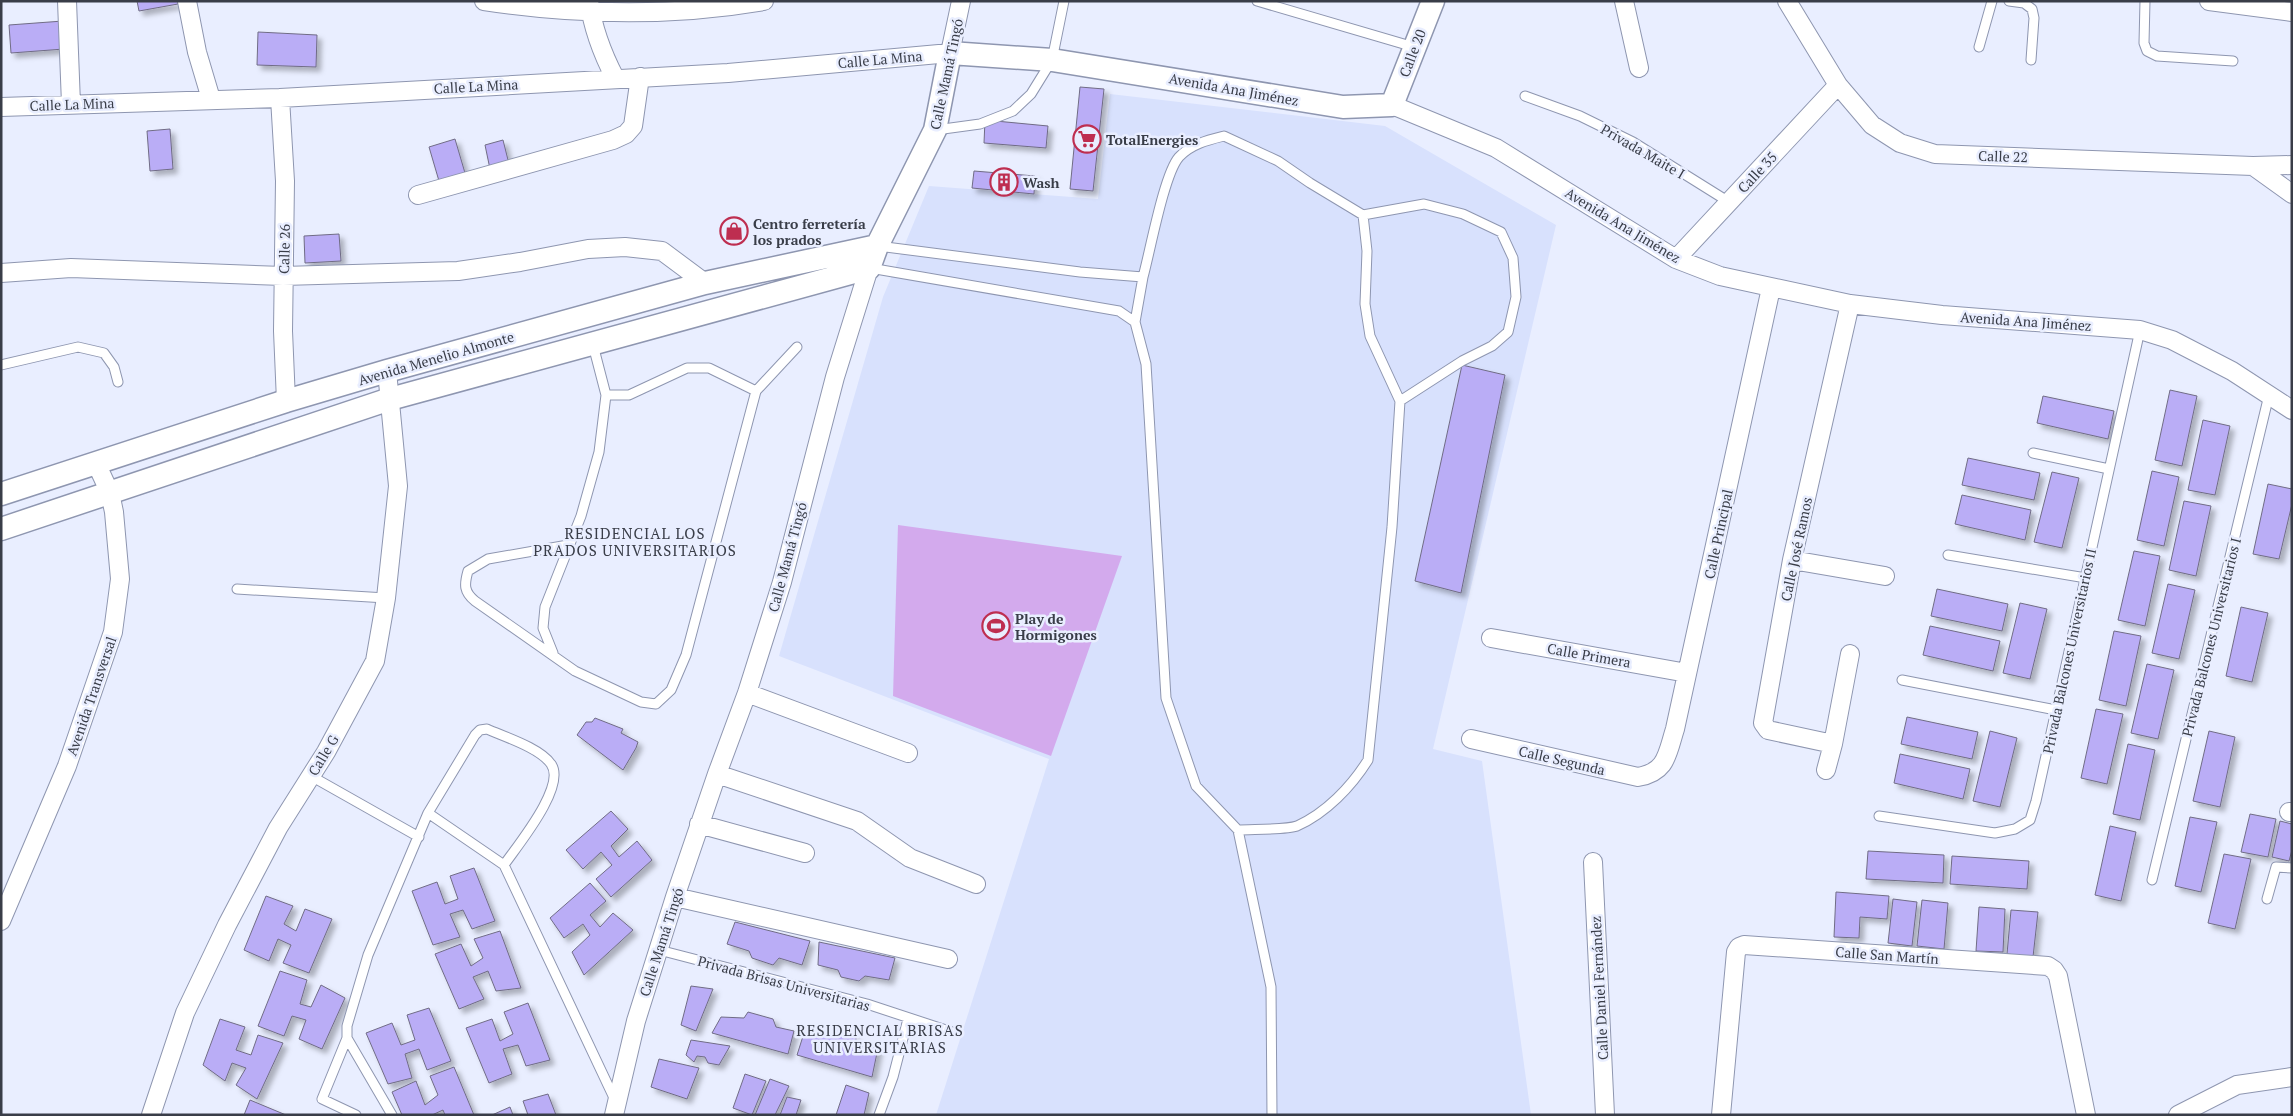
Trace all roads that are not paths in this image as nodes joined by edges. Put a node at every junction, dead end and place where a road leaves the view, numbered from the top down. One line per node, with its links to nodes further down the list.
1 (67, 1): 30 (street)
2 (187, 1): 28 (street)
3 (484, 1): 15 (street)
4 (764, 1): 15 (street)
5 (961, 1): 19 (street, Calle Mamá Tingó)
6 (1064, 1): 20 (lane)
7 (1256, 1): 17 (lane)
8 (1433, 1): 17 (street, Calle 20)
9 (1624, 1): 23 (street)
10 (1787, 1): 26 (street, Calle 22)
11 (1992, 1): 18 (lane)
12 (2009, 1): 21 (lane)
13 (2145, 1): 22 (lane)
14 (2209, 1): 16 (street)
15 (590, 7): 24 (street)
16 (2292, 12)
17 (1414, 47): 31 (street, Calle 20)
18 (1979, 47)
19 (950, 53): 20 (street, Avenida Ana Jiménez); 25 (street, Calle La Mina); 33 (street, Calle Mamá Tingó)
20 (1052, 60): 31 (street, Avenida Ana Jiménez); 33 (lane)
21 (2031, 60)
22 (2234, 61)
23 (1639, 68)
24 (615, 78): 25 (street, Calle La Mina); 29 (street, Calle La Mina)
25 (640, 78): 37 (street)
26 (1838, 85): 35 (street, Calle 22); 38 (street, Calle 35)
27 (1525, 96): 38 (lane, Privada Maite I)
28 (211, 98): 29 (street, Calle La Mina); 30 (street, Calle La Mina)
29 (280, 98): 44 (street, Calle 26)
30 (71, 104): 32 (street, Calle La Mina)
31 (1392, 105): 41 (street, Avenida Ana Jiménez)
32 (1, 107)
33 (935, 130): 40 (street, Calle Mamá Tingó)
34 (2292, 165): 35 (street, Calle 22)
35 (2253, 166): 36 (street)
36 (2292, 194)
37 (418, 195)
38 (1729, 202): 41 (street, Calle 35)
39 (1363, 215): 45 (lane); 61 (lane); 61 (lane)
40 (878, 246): 42 (street, Calle Mamá Tingó); 45 (lane); 46 (street, Avenida Menelio Almonte)
41 (1676, 259): 47 (street, Avenida Ana Jiménez)
42 (869, 268): 49 (lane); 51 (street, Avenida Menelio Almonte); 81 (street, Calle Mamá Tingó)
43 (1, 273): 44 (street)
44 (283, 276): 46 (street); 60 (street, Calle 26)
45 (1143, 277): 49 (lane)
46 (704, 283): 54 (street, Avenida Menelio Almonte)
47 (1771, 288): 48 (street, Avenida Ana Jiménez); 79 (street, Calle Principal)
48 (1850, 304): 50 (street, Avenida Ana Jiménez); 71 (street, Calle José Ramos)
49 (1135, 322): 93 (lane)
50 (2140, 330): 58 (street, Avenida Ana Jiménez); 65 (lane, Privada Balcones Universitarios II)
51 (592, 342): 57 (lane); 59 (street, Avenida Menelio Almonte)
52 (797, 347): 56 (lane)
53 (1, 365): 55 (lane)
54 (387, 371): 59 (street, Calle G); 60 (street, Avenida Menelio Almonte)
55 (118, 382)
56 (756, 391): 57 (lane); 78 (lane)
57 (606, 395): 69 (lane)
58 (2269, 395): 62 (street, Avenida Ana Jiménez); 99 (lane, Privada Balcones Universitarios I)
59 (390, 399): 66 (street, Avenida Menelio Almonte); 75 (street, Calle G)
60 (286, 401): 64 (street, Avenida Menelio Almonte)
61 (1400, 401): 93 (lane)
62 (2292, 410)
63 (2033, 453): 65 (lane)
64 (96, 463): 66 (street, Avenida Transversal); 67 (street, Avenida Menelio Almonte)
65 (2109, 469): 73 (lane, Privada Balcones Universitarios II)
66 (110, 493): 68 (street, Avenida Menelio Almonte); 103 (street, Avenida Transversal)
67 (1, 494)
68 (1, 529)
69 (568, 545): 78 (lane); 78 (lane)
70 (1948, 555): 73 (lane)
71 (1792, 560): 72 (street); 84 (street, Calle José Ramos)
72 (1885, 576)
73 (2086, 578): 82 (lane, Privada Balcones Universitarios II)
74 (237, 589): 75 (lane)
75 (386, 598): 89 (street, Calle G)
76 (1491, 638): 79 (street, Calle Primera)
77 (1850, 654): 84 (street)
78 (554, 655)
79 (1687, 673): 88 (street, Calle Principal)
80 (1902, 680): 82 (lane)
81 (747, 693): 85 (street); 87 (street, Calle Mamá Tingó)
82 (2056, 710): 91 (lane, Privada Balcones Universitarios II)
83 (1471, 739): 88 (street, Calle Segunda)
84 (1833, 744): 86 (street)
85 (908, 754)
86 (1826, 770)
87 (716, 774): 92 (street, Calle Mamá Tingó); 100 (street)
88 (1653, 774)
89 (311, 776): 94 (lane); 111 (street, Calle G)
90 (428, 813): 94 (lane); 97 (lane); 97 (lane)
91 (1879, 816)
92 (700, 824): 95 (street); 101 (street, Calle Mamá Tingó)
93 (1238, 830): 115 (lane)
94 (419, 837): 108 (lane)
95 (805, 853)
96 (1593, 862): 116 (street, Calle Daniel Fernández)
97 (504, 866): 110 (lane)
98 (2292, 868): 102 (lane)
99 (2152, 880)
100 (976, 884)
101 (675, 897): 104 (street, Calle Mamá Tingó); 105 (street)
102 (2267, 899)
103 (1, 921)
104 (659, 950): 106 (lane, Privada Brisas Universitarias); 110 (street, Calle Mamá Tingó)
105 (948, 959)
106 (908, 1019): 107 (lane, Privada Brisas Universitarias); 114 (lane)
107 (952, 1032)
108 (347, 1038): 112 (lane); 113 (lane)
109 (2292, 1078): 119 (street)
110 (615, 1109)
111 (151, 1115)
112 (356, 1115)
113 (392, 1115)
114 (879, 1115)
115 (1272, 1115)
116 (1605, 1115)
117 (1721, 1115): 118 (street, Calle San Martín)
118 (2086, 1115)
119 (2178, 1115)

